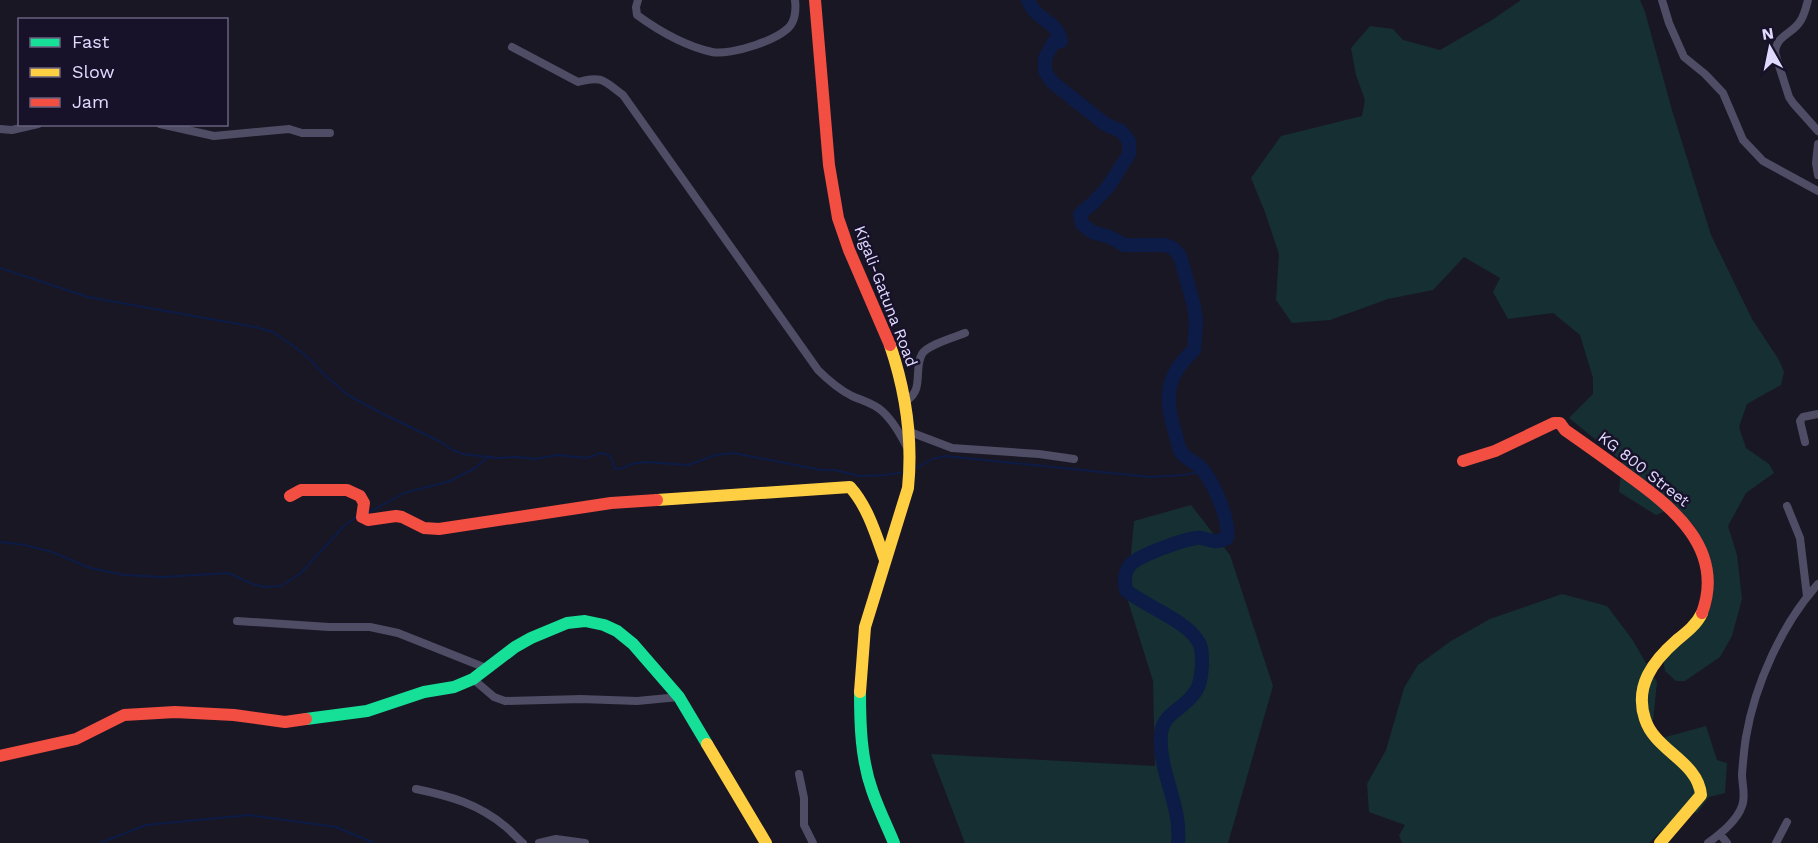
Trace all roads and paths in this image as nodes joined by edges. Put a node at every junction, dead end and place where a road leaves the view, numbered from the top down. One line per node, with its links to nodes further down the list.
1 (638, 0): 2 (street)
2 (795, 0)
3 (815, 0): 16 (main road, Kigali-Gatuna Road)
4 (1662, 0): 14 (street)
5 (1808, 0): 10 (street)
6 (512, 46): 20 (street)
7 (29, 126): 9 (street)
8 (169, 126): 11 (street)
9 (0, 129)
10 (1818, 131)
11 (330, 133)
12 (1818, 144): 13 (street)
13 (1818, 175)
14 (1818, 191)
15 (965, 333): 16 (street)
16 (906, 401): 18 (main road, Kigali-Gatuna Road)
17 (1818, 414): 19 (street)
18 (910, 432): 20 (main road, Kigali-Gatuna Road); 21 (street)
19 (1805, 442)
20 (911, 455): 25 (main road, Kigali-Gatuna Road)
21 (1074, 459)
22 (1463, 461): 43 (main road, KG 800 Street)
23 (290, 496): 25 (main road)
24 (1787, 506): 27 (street)
25 (885, 560): 42 (main road, Kigali-Gatuna Road)
26 (1818, 584): 27 (street)
27 (1807, 596): 36 (street)
28 (237, 621): 29 (street)
29 (486, 668): 30 (main road); 31 (main road)
30 (473, 678): 31 (street); 32 (main road)
31 (679, 698): 40 (main road)
32 (0, 756)
33 (799, 774): 41 (street)
34 (416, 789): 37 (street)
35 (1787, 822): 46 (street)
36 (1720, 834): 44 (street); 45 (street)
37 (523, 843)
38 (539, 843): 39 (street)
39 (585, 843)
40 (766, 843)
41 (813, 843)
42 (894, 843)
43 (1660, 843)
44 (1708, 843)
45 (1727, 843)
46 (1776, 843)

